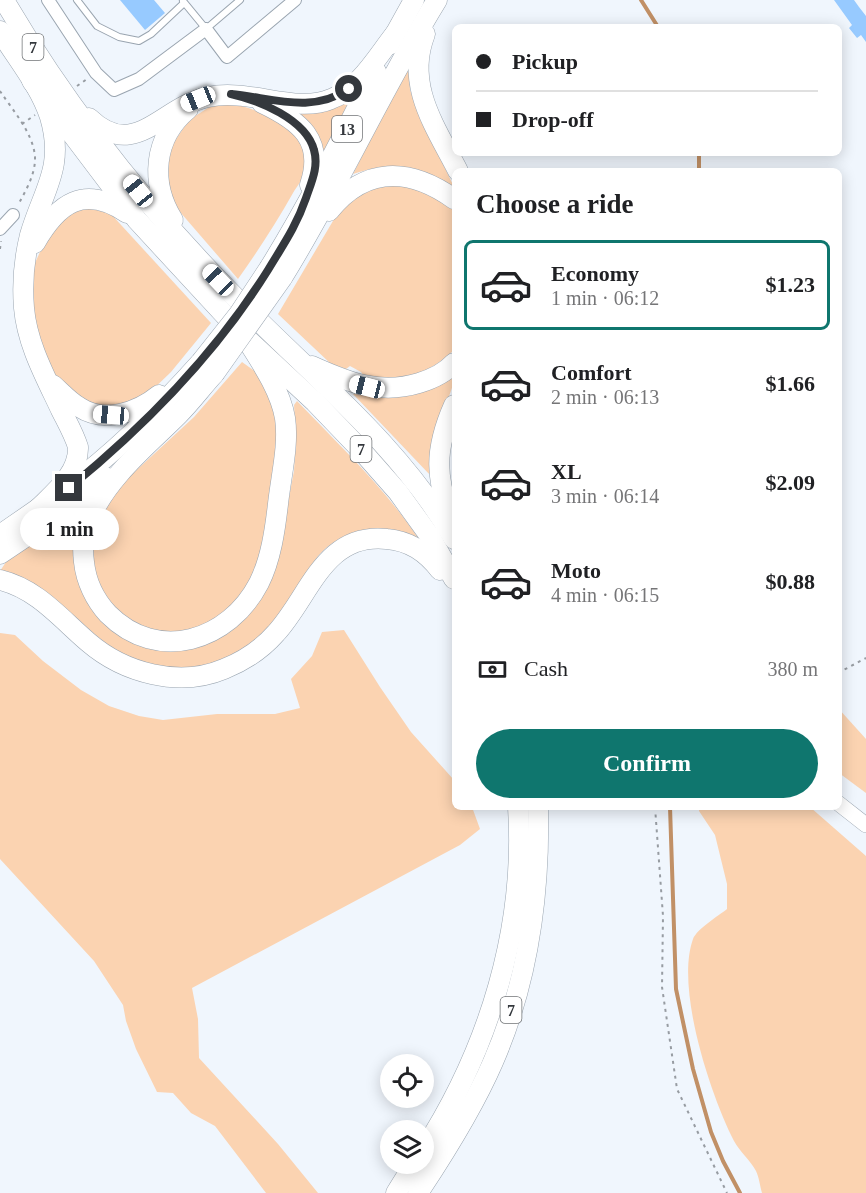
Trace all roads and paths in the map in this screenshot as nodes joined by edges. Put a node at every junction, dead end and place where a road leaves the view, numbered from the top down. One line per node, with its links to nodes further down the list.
1 (4, 0): 14 (highway, 7)
2 (48, 0): 9 (street)
3 (77, 0): 8 (lane)
4 (240, 0): 9 (lane)
5 (295, 0): 9 (street)
6 (414, 0): 11 (highway, 13)
7 (437, 0): 18 (highway); 24 (highway, 13)
8 (183, 2): 9 (lane)
9 (206, 29)
10 (0, 31): 12 (highway, 7)
11 (395, 34): 15 (highway); 22 (highway, 13)
12 (32, 81): 21 (highway, 7); 27 (highway)
13 (0, 91): 17 (path)
14 (64, 93): 15 (highway); 25 (highway, 7)
15 (221, 95): 22 (highway); 25 (highway)
16 (35, 115): 17 (path)
17 (22, 124): 20 (path)
18 (456, 168)
19 (452, 198): 24 (highway)
20 (13, 215): 23 (street)
21 (137, 220): 27 (highway); 28 (highway, 7)
22 (297, 223): 26 (highway, 13)
23 (0, 229)
24 (305, 242): 26 (highway, 13)
25 (192, 253): 29 (highway, 7)
26 (276, 273): 31 (highway, 13, bridge)
27 (23, 277): 32 (highway)
28 (245, 337): 34 (highway); 40 (highway, 7)
29 (300, 361): 30 (highway); 38 (highway, 7)
30 (452, 364)
31 (208, 368): 32 (highway); 34 (highway, 13); 35 (highway, 13)
32 (48, 381): 35 (highway)
33 (452, 410): 36 (highway)
34 (142, 449): 39 (highway, 13)
35 (34, 513): 37 (highway, 13)
36 (452, 520)
37 (0, 535)
38 (452, 536)
39 (0, 554)
40 (452, 575)
41 (0, 580): 42 (highway)
42 (452, 588)
43 (866, 658): 44 (path)
44 (842, 671)
45 (842, 806): 49 (street)
46 (518, 810): 50 (highway, 7)
47 (538, 810): 53 (highway, 7)
48 (655, 810): 54 (path)
49 (866, 825)
50 (434, 1131)
51 (408, 1174): 52 (highway)
52 (396, 1193)
53 (418, 1193)
54 (727, 1193)

